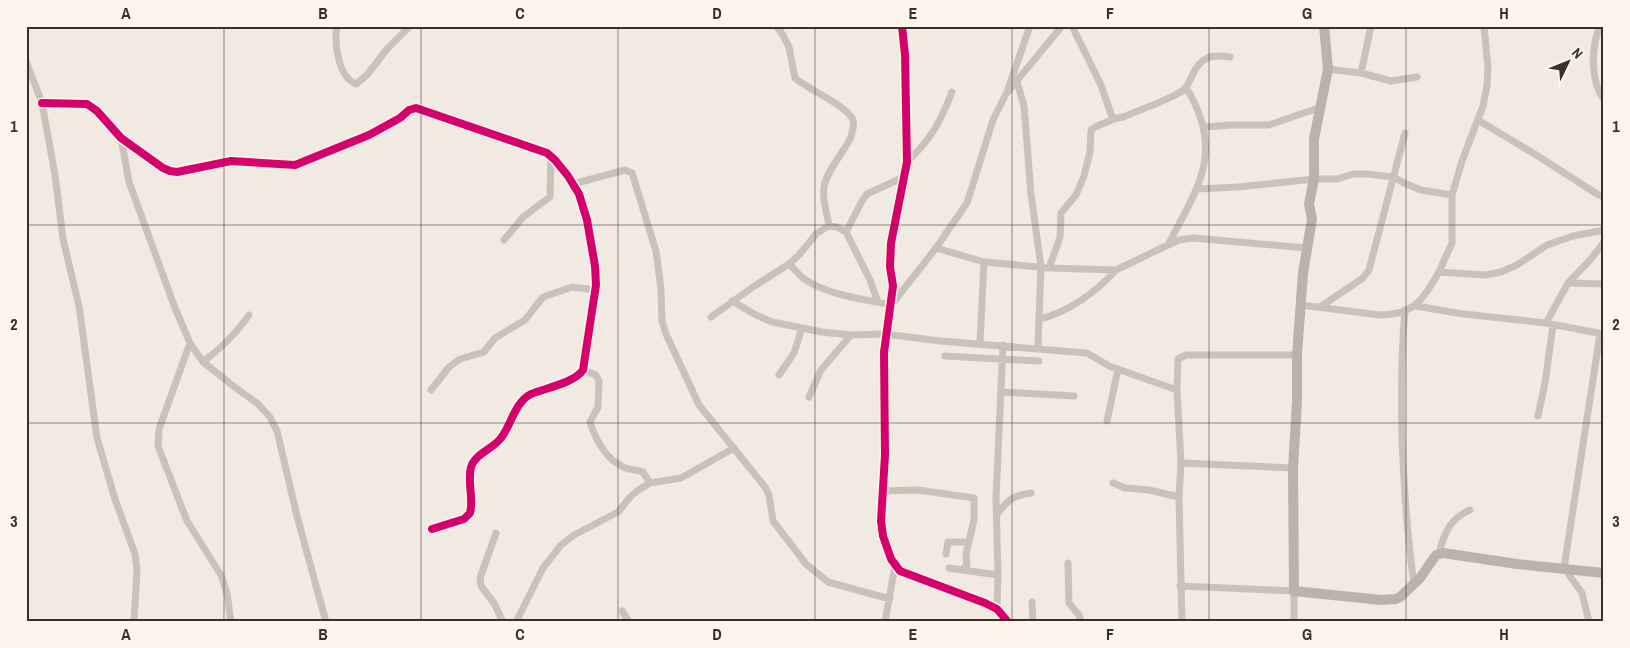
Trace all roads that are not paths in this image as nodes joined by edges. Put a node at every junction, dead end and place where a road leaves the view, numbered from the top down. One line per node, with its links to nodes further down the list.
1 (337, 26): 2 (street)
2 (410, 26)
3 (776, 26): 38 (street)
4 (1030, 26): 20 (street)
5 (1062, 26): 17 (street)
6 (1072, 26): 24 (street)
7 (1324, 26): 14 (street)
8 (1371, 26): 15 (street)
9 (1484, 26): 25 (street)
10 (1600, 26): 21 (street)
11 (902, 27): 30 (street)
12 (1230, 57): 18 (street)
13 (26, 61): 22 (street)
14 (1328, 69): 15 (street); 23 (street)
15 (1361, 73): 16 (street)
16 (1417, 77)
17 (1017, 82): 20 (street); 48 (street)
18 (1186, 87): 24 (street); 26 (street)
19 (952, 92): 30 (street)
20 (1006, 94): 44 (street)
21 (1604, 100)
22 (42, 103): 28 (street); 118 (street)
23 (1321, 107): 26 (street); 33 (street)
24 (1114, 119): 49 (street)
25 (1478, 120): 36 (street); 37 (street)
26 (1204, 127): 35 (street)
27 (1404, 133): 32 (street)
28 (121, 138): 29 (street); 70 (street)
29 (551, 155): 34 (street); 41 (street)
30 (907, 162): 31 (street)
31 (904, 177): 40 (street); 57 (street)
32 (1394, 177): 33 (street); 36 (street); 60 (street)
33 (1314, 179): 35 (street); 45 (street)
34 (573, 184): 54 (street); 89 (street)
35 (1197, 189): 43 (street)
36 (1452, 194): 51 (street)
37 (1604, 197)
38 (829, 226): 40 (street); 47 (street)
39 (1604, 230): 51 (street)
40 (846, 232): 56 (street)
41 (504, 240)
42 (1604, 242): 52 (street)
43 (1168, 245): 45 (street); 50 (street)
44 (936, 248): 46 (street); 57 (street)
45 (1306, 248): 58 (street)
46 (984, 262): 48 (street); 71 (street)
47 (789, 264): 55 (street); 56 (street)
48 (1040, 267): 49 (street); 64 (street)
49 (1050, 268): 50 (street)
50 (1116, 270): 64 (street)
51 (1439, 272): 59 (street)
52 (1568, 283): 53 (street); 65 (street)
53 (1604, 284)
54 (595, 290): 80 (street); 82 (street)
55 (732, 301): 63 (street); 66 (street)
56 (878, 302): 57 (street)
57 (891, 305): 67 (street)
58 (1301, 305): 60 (street); 74 (street)
59 (1416, 306): 61 (street); 65 (street)
60 (1320, 307): 61 (street)
61 (1405, 310): 111 (street)
62 (249, 315): 78 (street)
63 (710, 317)
64 (1039, 319): 73 (street)
65 (1549, 324): 68 (street); 87 (street)
66 (802, 328): 69 (street); 81 (street)
67 (885, 334): 69 (street); 71 (street); 94 (street)
68 (1602, 334): 107 (street)
69 (851, 335): 85 (street)
70 (190, 342): 78 (street); 119 (street)
71 (980, 343): 72 (street)
72 (1003, 345): 73 (street); 76 (street)
73 (1038, 348): 79 (street)
74 (1297, 355): 83 (street); 91 (street)
75 (945, 356): 76 (street)
76 (1002, 358): 77 (street); 84 (street)
77 (1039, 361)
78 (203, 362): 120 (street)
79 (1118, 369): 83 (street); 88 (street)
80 (583, 370): 93 (street); 99 (street)
81 (779, 375)
82 (431, 390)
83 (1176, 390): 90 (street)
84 (1001, 392): 86 (street); 98 (street)
85 (809, 396)
86 (1074, 396)
87 (1538, 416)
88 (1108, 420)
89 (734, 448): 93 (street); 114 (street)
90 (1181, 463): 91 (street); 96 (street)
91 (1293, 468): 113 (street)
92 (1113, 483): 96 (street)
93 (650, 484): 122 (street)
94 (883, 491): 101 (street); 105 (street)
95 (1031, 493): 98 (street)
96 (1179, 497): 112 (street)
97 (1470, 510): 102 (street)
98 (997, 514): 110 (street)
99 (432, 528)
100 (496, 533): 121 (street)
101 (968, 542): 103 (street); 108 (street)
102 (1439, 553): 107 (street); 111 (street)
103 (946, 554)
104 (1068, 563): 127 (street)
105 (895, 566): 114 (street); 116 (street)
106 (949, 568): 108 (street)
107 (1564, 568): 109 (street); 130 (street)
108 (962, 570): 110 (street)
109 (1604, 573)
110 (998, 575): 116 (street)
111 (1414, 584): 113 (street)
112 (1180, 586): 113 (street); 128 (street)
113 (1294, 591): 129 (street)
114 (890, 599): 124 (street)
115 (1032, 602): 126 (street)
116 (997, 609): 125 (street)
117 (622, 611): 123 (street)
118 (134, 622)
119 (231, 622)
120 (326, 622)
121 (503, 622)
122 (516, 622)
123 (629, 622)
124 (885, 622)
125 (1008, 622)
126 (1034, 622)
127 (1080, 622)
128 (1182, 622)
129 (1294, 622)
130 (1589, 622)

